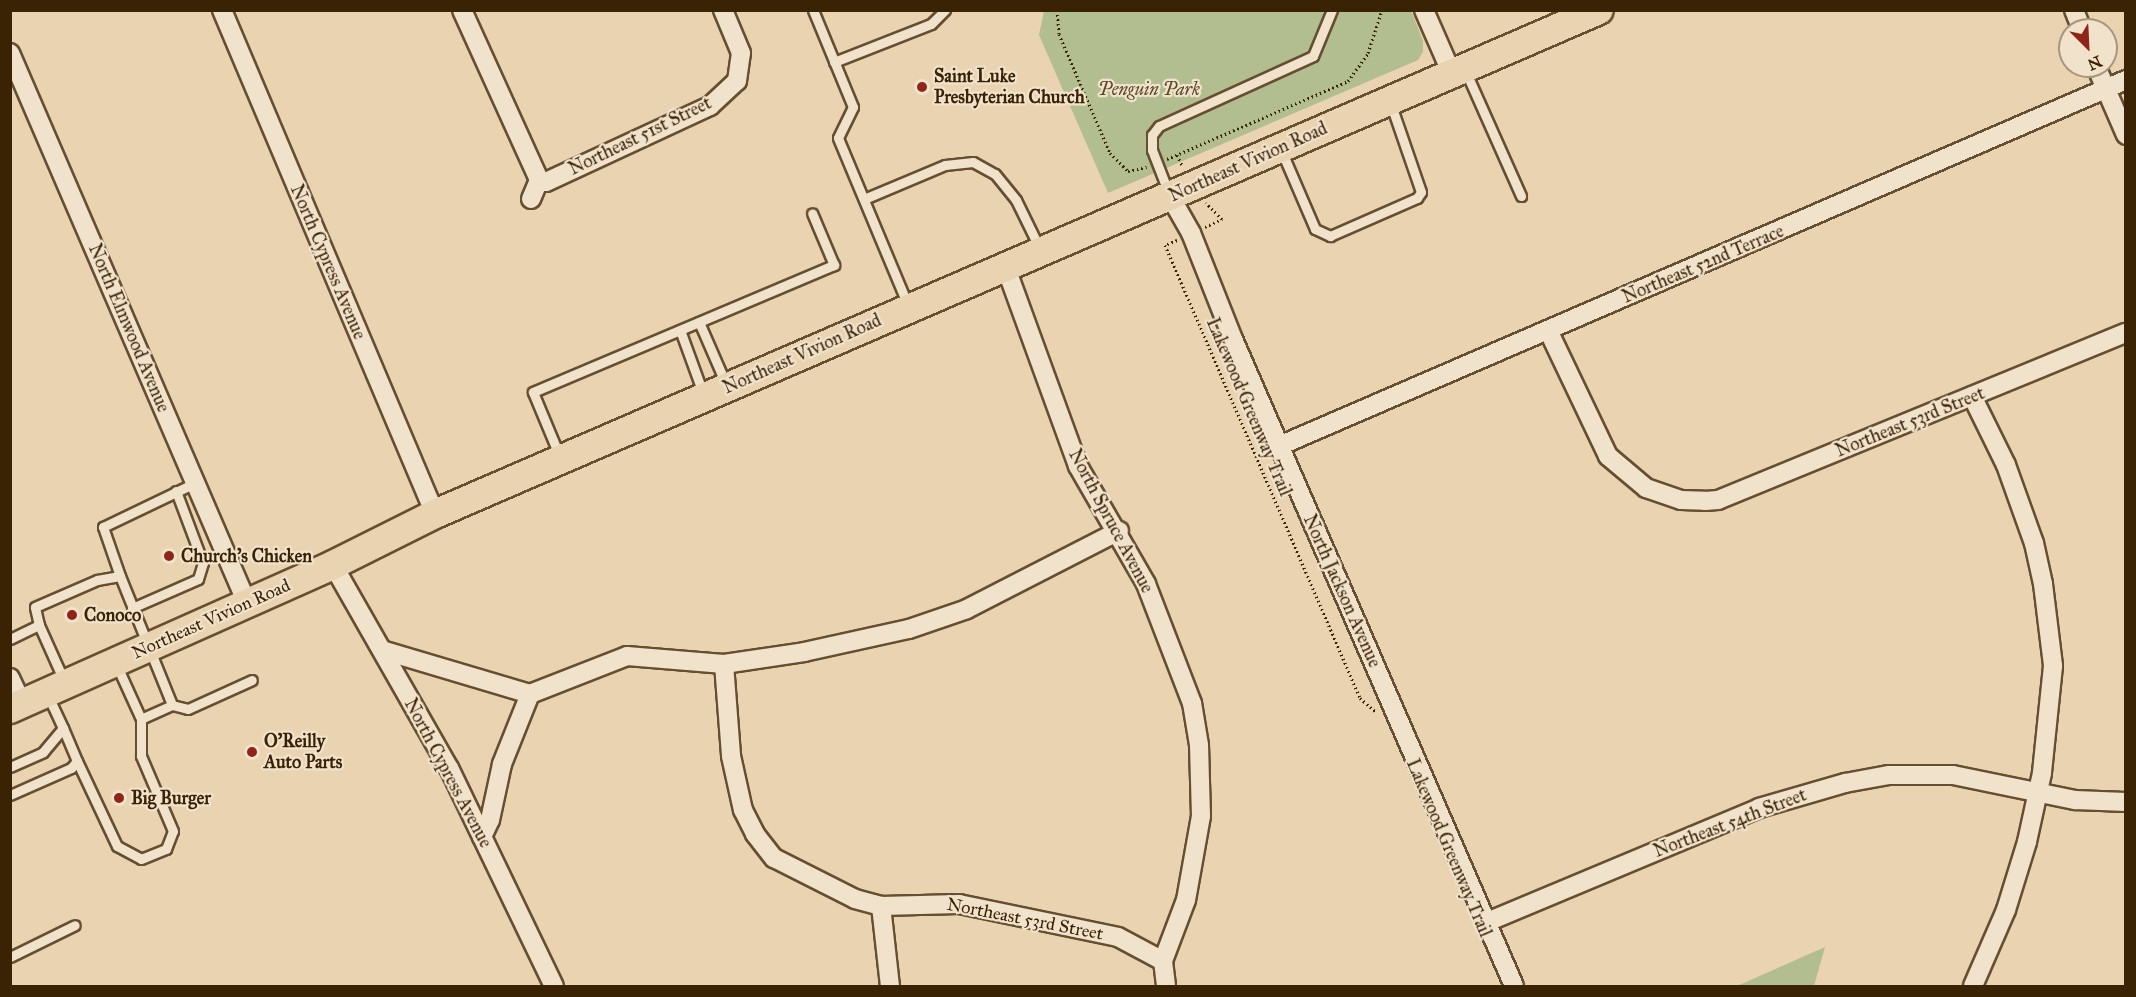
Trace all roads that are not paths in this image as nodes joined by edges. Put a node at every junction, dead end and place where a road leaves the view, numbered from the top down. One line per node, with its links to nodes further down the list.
1 (222, 10): 37 (street, North Cypress Avenue)
2 (462, 10): 18 (street)
3 (723, 10): 18 (street, Northeast 51st Street)
4 (813, 10): 10 (lane)
5 (945, 10): 10 (lane)
6 (1332, 10): 19 (lane)
7 (1424, 10): 11 (street)
8 (1599, 10): 11 (main road, Northeast Vivion Road)
9 (10, 53): 35 (street, North Elmwood Avenue)
10 (834, 62): 22 (lane)
11 (1458, 71): 15 (main road, Northeast Vivion Road); 20 (lane)
12 (2101, 78): 14 (street)
13 (2126, 80): 14 (street, Northeast 52nd Terrace)
14 (2105, 89): 16 (street); 29 (street, Northeast 52nd Terrace)
15 (1389, 101): 17 (main road, Northeast Vivion Road); 17 (lane)
16 (2126, 135)
17 (1280, 148): 19 (main road, Northeast Vivion Road)
18 (539, 180): 21 (street)
19 (1170, 196): 24 (main road, Northeast Vivion Road); 33 (street, North Jackson Avenue)
20 (1521, 196)
21 (531, 199)
22 (864, 200): 24 (lane); 26 (lane)
23 (812, 213): 27 (lane)
24 (1042, 253): 25 (main road, Northeast Vivion Road)
25 (1006, 268): 26 (main road, Northeast Vivion Road); 38 (street, North Spruce Avenue)
26 (909, 307): 31 (main road, Northeast Vivion Road)
27 (699, 322): 28 (lane); 31 (lane)
28 (680, 330): 31 (lane); 34 (lane)
29 (1548, 330): 32 (street, Northeast 53rd Street); 33 (street, Northeast 52nd Terrace)
30 (2126, 333): 32 (street, Northeast 53rd Street)
31 (715, 391): 34 (main road, Northeast Vivion Road)
32 (1972, 396): 58 (street)
33 (1279, 446): 63 (street, North Jackson Avenue)
34 (561, 459): 37 (main road, Northeast Vivion Road)
35 (195, 483): 36 (lane); 41 (street, North Elmwood Avenue)
36 (176, 491): 40 (lane); 42 (lane)
37 (435, 514): 39 (main road, Northeast Vivion Road)
38 (1119, 531): 48 (street); 66 (street, North Spruce Avenue)
39 (333, 565): 41 (main road, Northeast Vivion Road); 46 (street, North Cypress Avenue)
40 (120, 576): 42 (lane); 43 (lane)
41 (247, 603): 45 (main road, Northeast Vivion Road)
42 (132, 608): 45 (lane)
43 (39, 625): 44 (lane); 52 (lane)
44 (10, 639)
45 (147, 648): 47 (main road, Northeast Vivion Road); 53 (lane)
46 (382, 650): 51 (street); 61 (street, North Cypress Avenue)
47 (115, 662): 52 (main road, Northeast Vivion Road); 54 (lane)
48 (724, 664): 51 (street); 62 (street, Northeast 53rd Street)
49 (10, 678): 52 (street)
50 (252, 680): 53 (lane)
51 (530, 694): 61 (street)
52 (36, 698): 55 (lane)
53 (172, 705): 54 (lane)
54 (141, 719): 56 (lane)
55 (63, 728): 56 (lane); 57 (lane)
56 (77, 761): 59 (lane)
57 (10, 767)
58 (2038, 794): 60 (street, Northeast 54th Street); 63 (street, Northeast 54th Street); 71 (street)
59 (10, 795)
60 (2126, 802)
61 (482, 837): 67 (street, North Cypress Avenue)
62 (881, 906): 66 (street, Northeast 53rd Street); 68 (street)
63 (1486, 922): 70 (street, North Jackson Avenue)
64 (75, 925): 65 (lane)
65 (10, 957)
66 (1163, 961): 69 (street, North Spruce Avenue)
67 (554, 987)
68 (890, 987)
69 (1166, 987)
70 (1514, 987)
71 (1973, 987)

